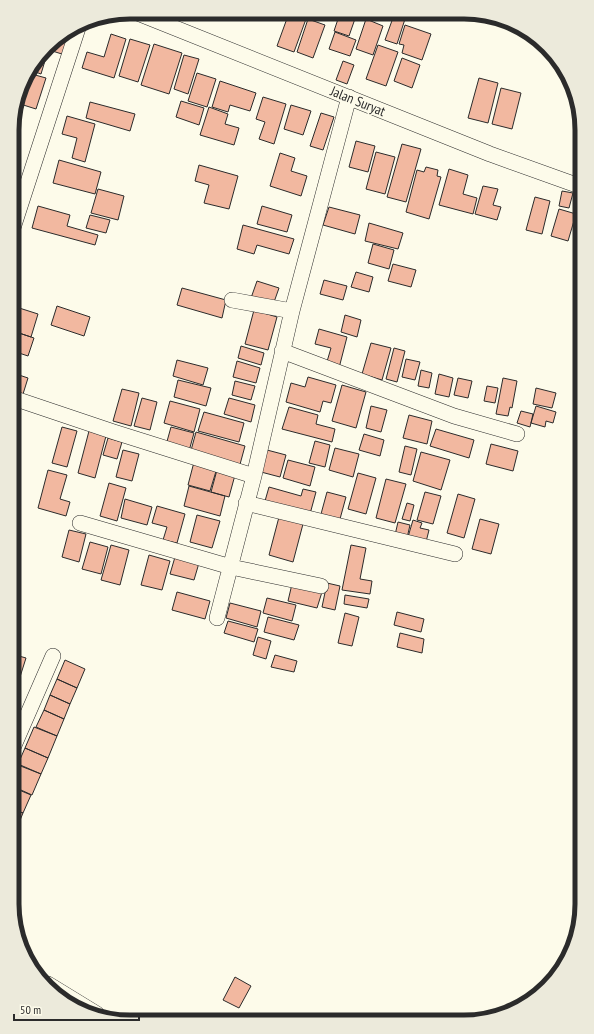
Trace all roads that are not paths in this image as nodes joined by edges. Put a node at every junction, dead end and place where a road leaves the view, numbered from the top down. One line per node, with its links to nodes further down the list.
1 (152, 19): 3 (street, Jalan Suryat)
2 (76, 33): 5 (street)
3 (349, 98): 4 (street, Jalan Suryat); 7 (street)
4 (575, 184)
5 (19, 210)
6 (232, 300): 7 (street)
7 (292, 311): 8 (street)
8 (282, 351): 10 (street); 11 (street)
9 (19, 400): 11 (street)
10 (517, 434)
11 (254, 476): 12 (street)
12 (246, 503): 14 (street); 15 (street)
13 (80, 523): 15 (street)
14 (455, 554)
15 (231, 567): 16 (street); 17 (street)
16 (321, 586)
17 (217, 618)
18 (53, 656): 19 (street)
19 (19, 734)

